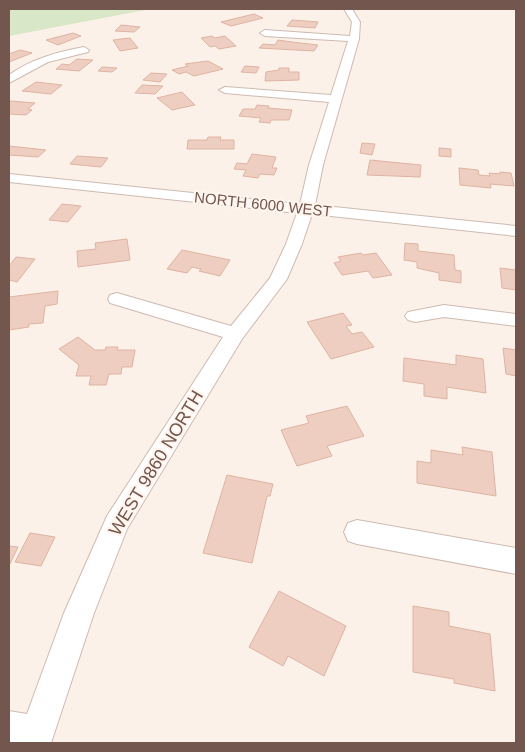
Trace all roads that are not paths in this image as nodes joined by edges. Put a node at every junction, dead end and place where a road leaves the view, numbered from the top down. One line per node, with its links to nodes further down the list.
1 (348, 9): 3 (street)
2 (265, 33): 3 (street)
3 (354, 39): 7 (street, WEST 9860 NORTH)
4 (84, 50): 5 (street)
5 (9, 80)
6 (225, 90): 7 (street)
7 (335, 99): 9 (street, WEST 9860 NORTH)
8 (9, 178): 9 (street, NORTH 6000 WEST)
9 (305, 209): 10 (street, NORTH 6000 WEST); 14 (street, WEST 9860 NORTH)
10 (516, 231)
11 (117, 299): 14 (street)
12 (415, 316): 13 (street)
13 (516, 320)
14 (235, 334): 17 (street, WEST 9860 NORTH)
15 (357, 532): 16 (street)
16 (516, 561)
17 (27, 735)

